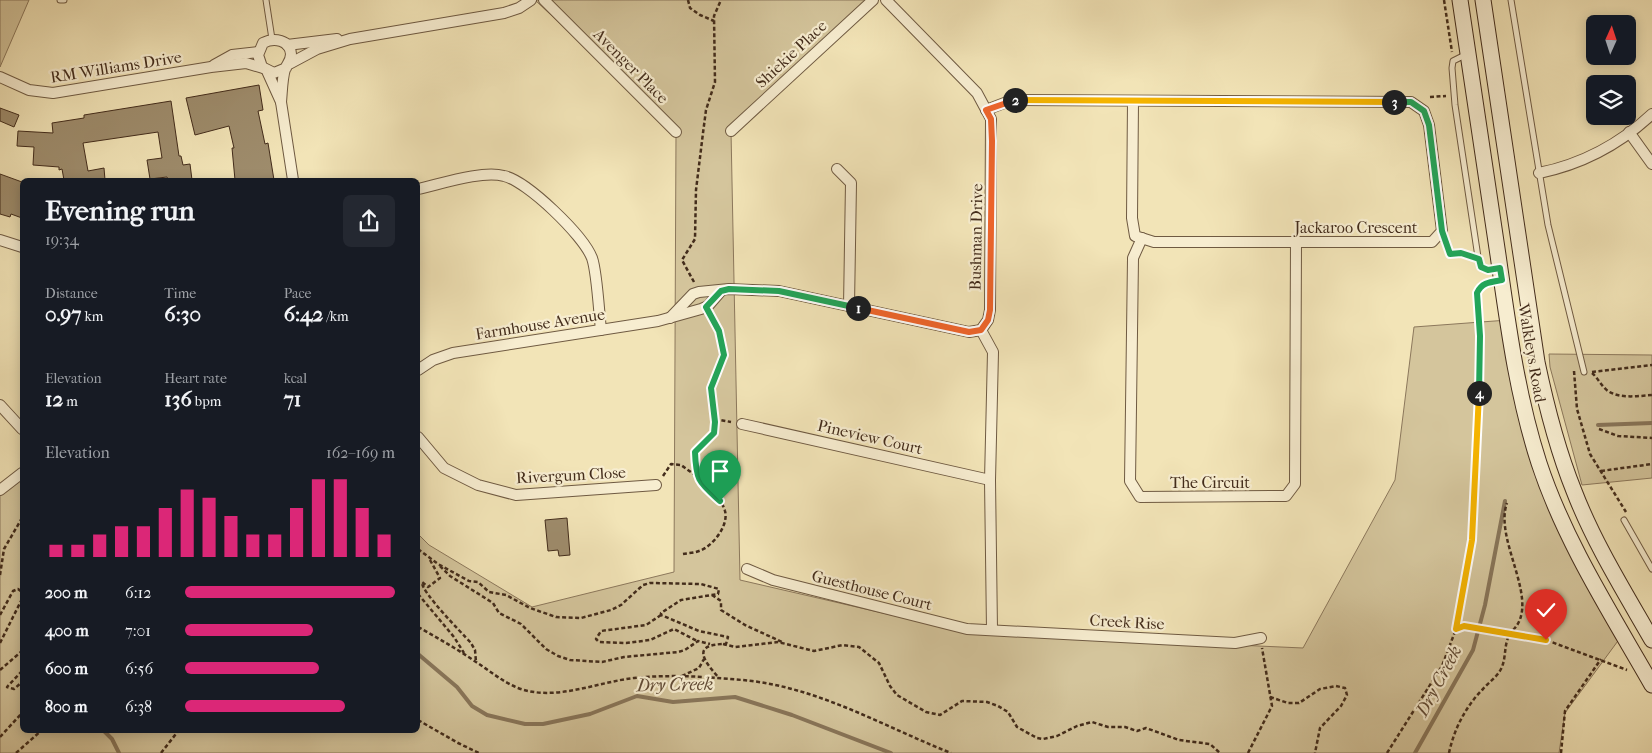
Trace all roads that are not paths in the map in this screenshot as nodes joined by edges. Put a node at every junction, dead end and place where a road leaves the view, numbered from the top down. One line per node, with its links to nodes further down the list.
1 (60, 0): 2 (lane)
2 (64, 0)
3 (266, 0): 12 (lane)
4 (531, 0): 11 (street)
5 (544, 0): 25 (street, Avenger Place)
6 (873, 0): 24 (street, Shiekie Place)
7 (886, 0): 22 (street, Bushman Drive)
8 (1460, 0): 15 (main road, Walkleys Road)
9 (1483, 0): 57 (main road, Walkleys Road)
10 (1511, 0): 29 (lane)
11 (350, 39): 13 (street); 17 (street)
12 (272, 40): 13 (street); 14 (street)
13 (287, 45): 17 (street)
14 (258, 52): 16 (street, RM Williams Drive); 18 (street)
15 (1468, 54): 36 (main road, Walkleys Road); 36 (lane)
16 (210, 66): 18 (street, RM Williams Drive); 19 (street, RM Williams Drive)
17 (287, 66): 18 (street); 21 (street)
18 (265, 69): 21 (street)
19 (0, 78)
20 (1134, 101): 22 (street, Jackaroo Crescent); 32 (street); 34 (street, Jackaroo Crescent)
21 (281, 102): 30 (street)
22 (986, 110): 41 (street, Bushman Drive)
23 (1652, 114): 26 (street)
24 (730, 131)
25 (676, 132)
26 (1629, 132): 27 (street); 29 (street)
27 (1652, 164)
28 (837, 170): 38 (street)
29 (1538, 173): 43 (lane)
30 (293, 178)
31 (420, 189): 40 (street)
32 (1142, 238): 34 (street, Jackaroo Crescent); 34 (street, The Circuit)
33 (0, 240): 35 (street)
34 (1296, 242)
35 (20, 245)
36 (1501, 274): 58 (main road, Walkleys Road)
37 (721, 291): 38 (street); 39 (street, Farmhouse Avenue); 39 (street)
38 (849, 306): 41 (street)
39 (670, 318): 40 (street, Farmhouse Avenue)
40 (601, 330): 42 (street, Farmhouse Avenue)
41 (981, 330): 49 (street)
42 (420, 369)
43 (1587, 372)
44 (0, 405): 46 (street)
45 (742, 424): 49 (street, Pineview Court)
46 (20, 427)
47 (420, 439): 50 (street, Rivergum Close)
48 (20, 475): 51 (street)
49 (990, 480): 55 (street)
50 (656, 485)
51 (0, 490)
52 (1624, 520): 54 (lane)
53 (747, 569): 55 (street, Guesthouse Court)
54 (1652, 569)
55 (992, 630): 56 (street, Creek Rise)
56 (1261, 638)
57 (1652, 640)
58 (1650, 682)

